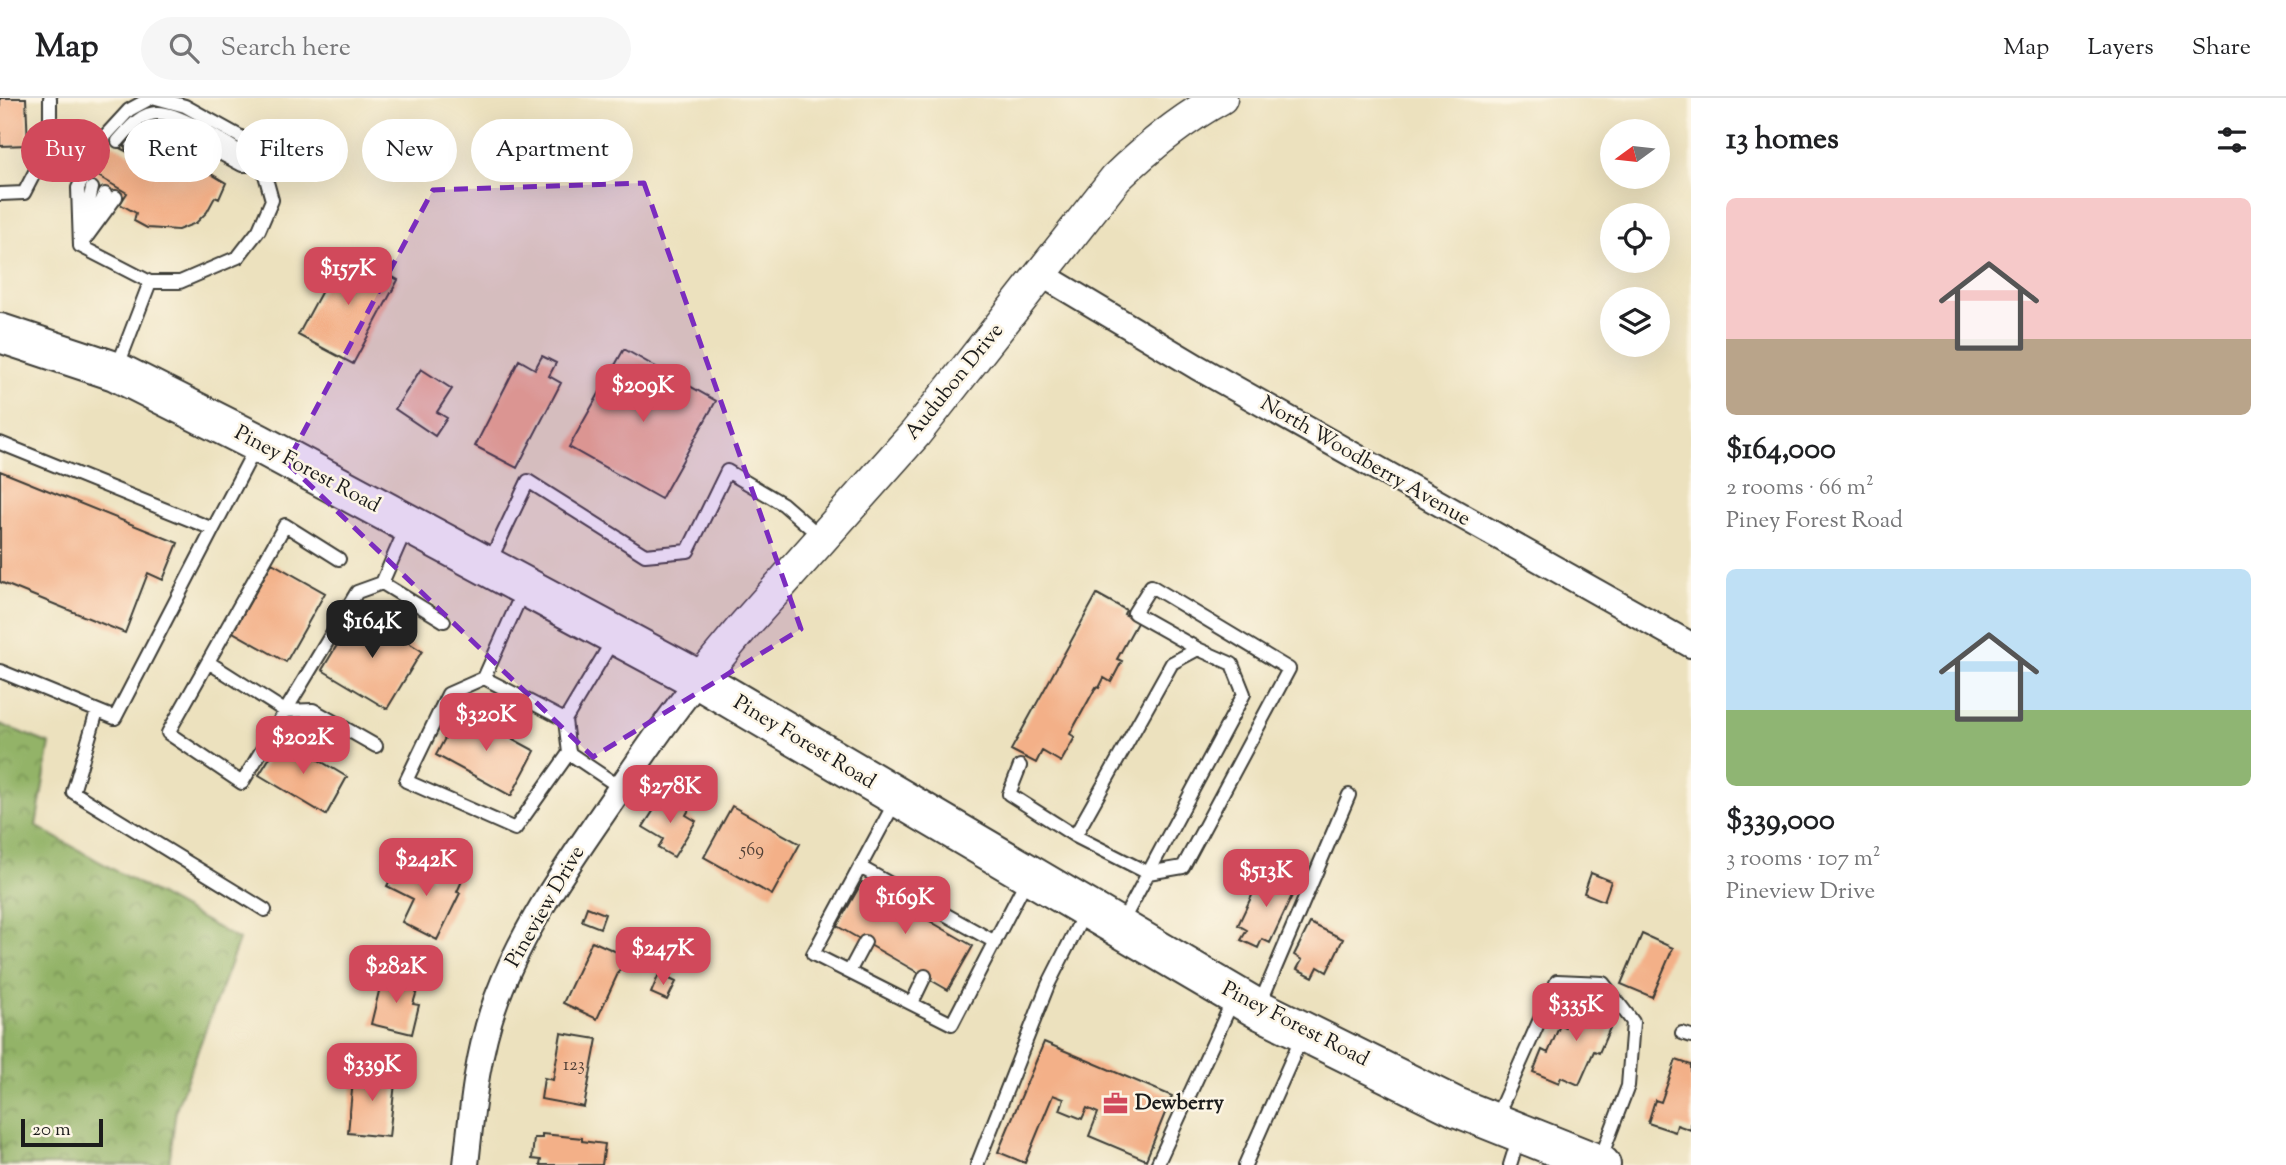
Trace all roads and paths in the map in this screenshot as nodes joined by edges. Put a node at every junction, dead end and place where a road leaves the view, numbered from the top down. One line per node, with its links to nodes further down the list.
1 (50, 98): 9 (lane)
2 (154, 98): 4 (lane); 11 (lane)
3 (1221, 98): 12 (street, Audubon Drive)
4 (236, 134)
5 (118, 141): 6 (lane)
6 (236, 150)
7 (267, 182): 13 (lane)
8 (92, 188): 11 (lane)
9 (0, 194)
10 (111, 196): 11 (lane)
11 (80, 246): 13 (lane)
12 (1041, 274): 20 (street, Audubon Drive); 27 (street, North Woodberry Avenue)
13 (150, 282): 15 (lane)
14 (0, 333): 15 (main road, Piney Forest Road)
15 (115, 371): 17 (main road, Piney Forest Road)
16 (0, 443): 19 (lane)
17 (258, 443): 18 (main road, Piney Forest Road); 19 (lane)
18 (408, 525): 22 (main road, Piney Forest Road); 23 (lane)
19 (213, 529): 33 (lane)
20 (822, 538): 22 (lane); 32 (street, Audubon Drive)
21 (339, 559): 29 (lane)
22 (487, 567): 24 (main road, Piney Forest Road)
23 (382, 583): 25 (lane); 34 (lane)
24 (525, 587): 26 (main road, Piney Forest Road); 31 (lane)
25 (444, 621)
26 (615, 635): 32 (main road, Piney Forest Road); 35 (lane)
27 (1691, 645)
28 (1198, 649): 42 (lane); 44 (lane); 44 (lane)
29 (208, 662): 34 (lane); 34 (lane)
30 (0, 671): 33 (lane)
31 (484, 678): 35 (lane); 37 (lane)
32 (699, 680): 39 (street, Pineview Drive); 41 (main road, Piney Forest Road)
33 (96, 710): 47 (lane)
34 (285, 711): 36 (lane)
35 (565, 720): 37 (lane)
36 (376, 746)
37 (569, 752): 39 (lane)
38 (1020, 766): 42 (lane)
39 (621, 788): 60 (street, Pineview Drive)
40 (1349, 795): 55 (lane)
41 (897, 798): 43 (lane); 45 (main road, Piney Forest Road)
42 (1075, 836): 44 (lane)
43 (860, 867): 48 (lane); 53 (lane)
44 (1149, 873): 49 (lane)
45 (1029, 876): 46 (main road, Piney Forest Road); 52 (lane)
46 (1086, 909): 49 (main road, Piney Forest Road); 61 (lane)
47 (265, 910)
48 (952, 918): 50 (lane); 52 (lane)
49 (1119, 928): 55 (main road, Piney Forest Road)
50 (947, 931)
51 (864, 942): 53 (lane)
52 (995, 942): 56 (lane)
53 (849, 972): 56 (lane)
54 (925, 976): 56 (lane)
55 (1246, 1002): 57 (main road, Piney Forest Road); 62 (lane)
56 (912, 1003)
57 (1304, 1032): 58 (main road, Piney Forest Road); 63 (lane)
58 (1508, 1140): 59 (main road, Piney Forest Road); 59 (lane)
59 (1600, 1164)
60 (466, 1165)
61 (976, 1165)
62 (1157, 1165)
63 (1245, 1165)

